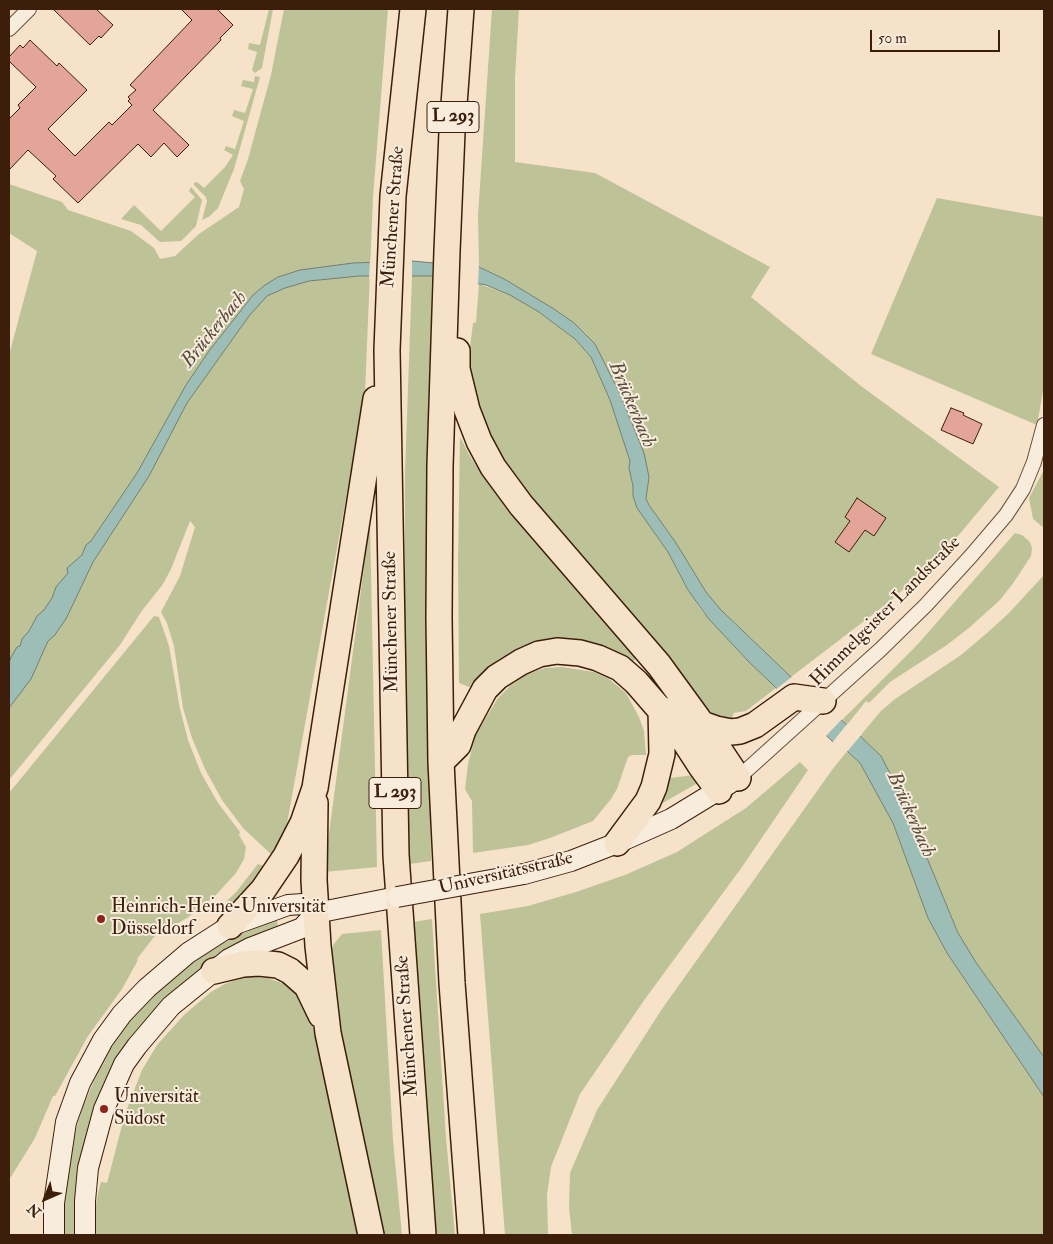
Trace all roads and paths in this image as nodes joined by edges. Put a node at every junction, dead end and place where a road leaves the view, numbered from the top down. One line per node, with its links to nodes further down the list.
1 (30, 9): 4 (street)
2 (413, 9): 6 (highway, Münchener Straße / L 293)
3 (461, 9): 5 (highway, L 293)
4 (9, 29)
5 (452, 320): 10 (highway); 11 (highway, L 293)
6 (387, 350): 13 (highway); 22 (highway, Münchener Straße / L 293)
7 (1044, 425): 8 (street, Himmelgeister Landstraße)
8 (823, 701): 10 (highway); 12 (street, Himmelgeister Landstraße)
9 (661, 710): 11 (highway); 12 (highway); 14 (highway)
10 (702, 724): 12 (highway)
11 (441, 762): 23 (highway, L 293)
12 (728, 784): 14 (street, Universitätsstraße)
13 (315, 788): 15 (highway); 16 (highway)
14 (617, 843): 15 (street, Universitätsstraße, bridge)
15 (316, 913): 16 (street); 17 (street); 18 (highway)
16 (230, 926): 19 (street)
17 (214, 971): 18 (highway); 20 (street)
18 (328, 1033): 21 (highway)
19 (54, 1235)
20 (85, 1235)
21 (371, 1235)
22 (423, 1235)
23 (471, 1235)

